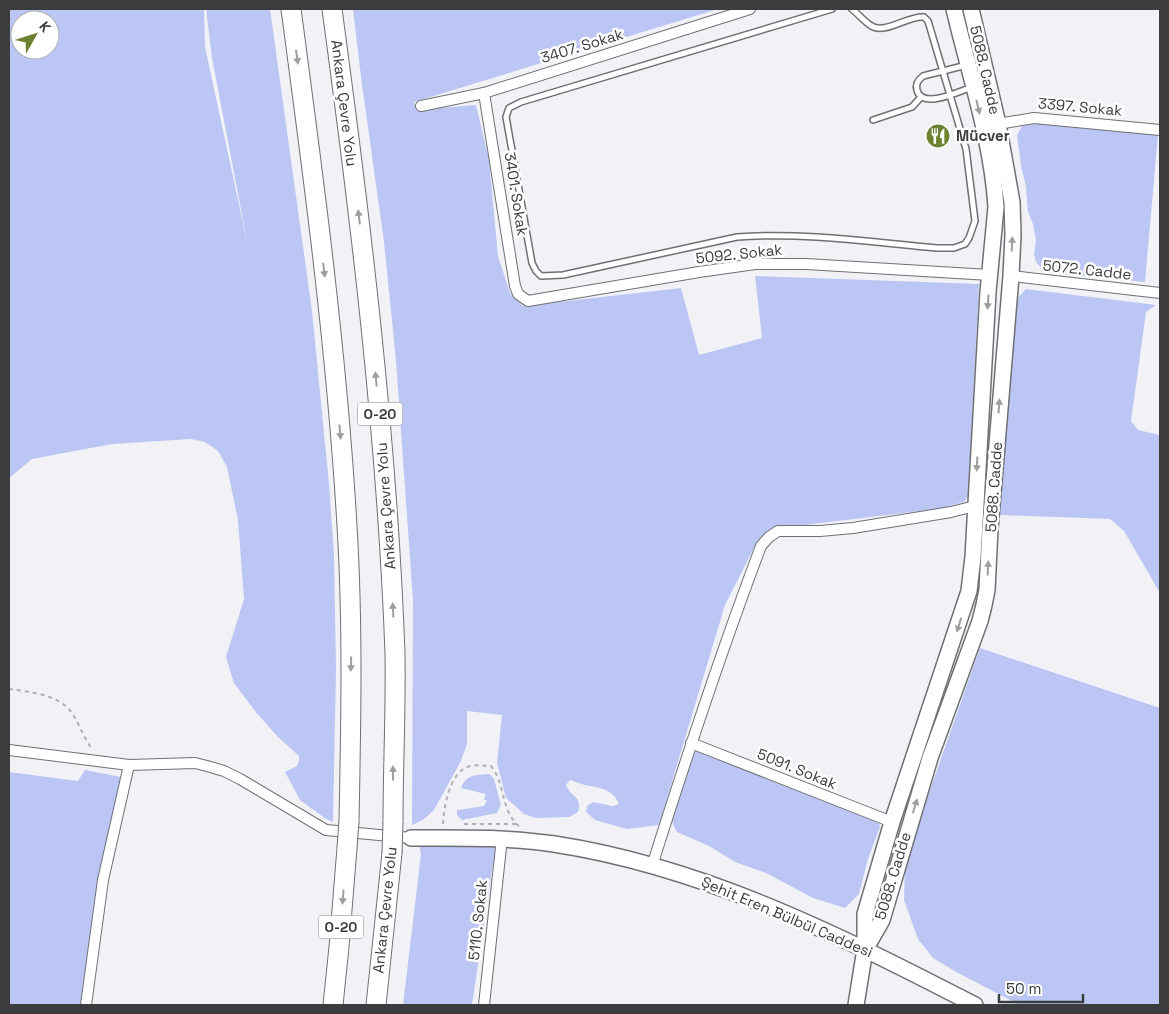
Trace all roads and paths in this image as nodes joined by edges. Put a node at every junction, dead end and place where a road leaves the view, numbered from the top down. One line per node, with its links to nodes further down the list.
1 (291, 9): 36 (highway, O-20, one-way to 36, bridge)
2 (332, 9): 37 (highway, Ankara Çevre Yolu / O-20, one-way to 2, bridge)
3 (750, 9): 11 (street, 3407. Sokak)
4 (832, 9): 12 (lane)
5 (852, 9): 9 (lane)
6 (954, 9): 8 (street, 5088. Cadde)
7 (971, 9): 16 (street, 5088. Cadde)
8 (967, 65): 9 (lane); 10 (street, 5088. Cadde)
9 (943, 72): 12 (lane); 13 (lane)
10 (973, 86): 12 (lane); 18 (street, 5088. Cadde, one-way to 18)
11 (484, 92): 14 (street, 3407. Sokak); 21 (street, 3401. Sokak)
12 (949, 94): 13 (lane)
13 (921, 97): 15 (lane)
14 (421, 106)
15 (873, 120)
16 (998, 124): 17 (street, 3397. Sokak); 19 (street, 5088. Cadde, one-way to 16)
17 (1160, 130)
18 (990, 275): 21 (street, 5092. Sokak); 22 (street, 5088. Cadde, one-way to 22)
19 (1010, 276): 20 (street, 5072. Cadde); 34 (street, 5088. Cadde, one-way to 19)
20 (1160, 293)
21 (522, 299)
22 (975, 506): 24 (street); 28 (street, 5088. Cadde, one-way to 28)
23 (9, 689): 26 (path)
24 (691, 743): 28 (street, 5091. Sokak); 33 (street)
25 (9, 750): 26 (street)
26 (102, 762): 27 (street)
27 (129, 765): 30 (street); 35 (street)
28 (892, 822): 34 (street, 5088. Cadde)
29 (521, 828): 31 (path)
30 (411, 838): 31 (street, Şehit Eren Bülbül Caddesi)
31 (430, 838): 32 (street, Şehit Eren Bülbül Caddesi)
32 (502, 838): 33 (street, Şehit Eren Bülbül Caddesi); 38 (street, 5110. Sokak)
33 (652, 866): 34 (street, Şehit Eren Bülbül Caddesi)
34 (865, 949): 39 (street, 5088. Cadde); 40 (street, Şehit Eren Bülbül Caddesi)
35 (86, 1005)
36 (333, 1005)
37 (376, 1005)
38 (484, 1005)
39 (856, 1005)
40 (975, 1005)

